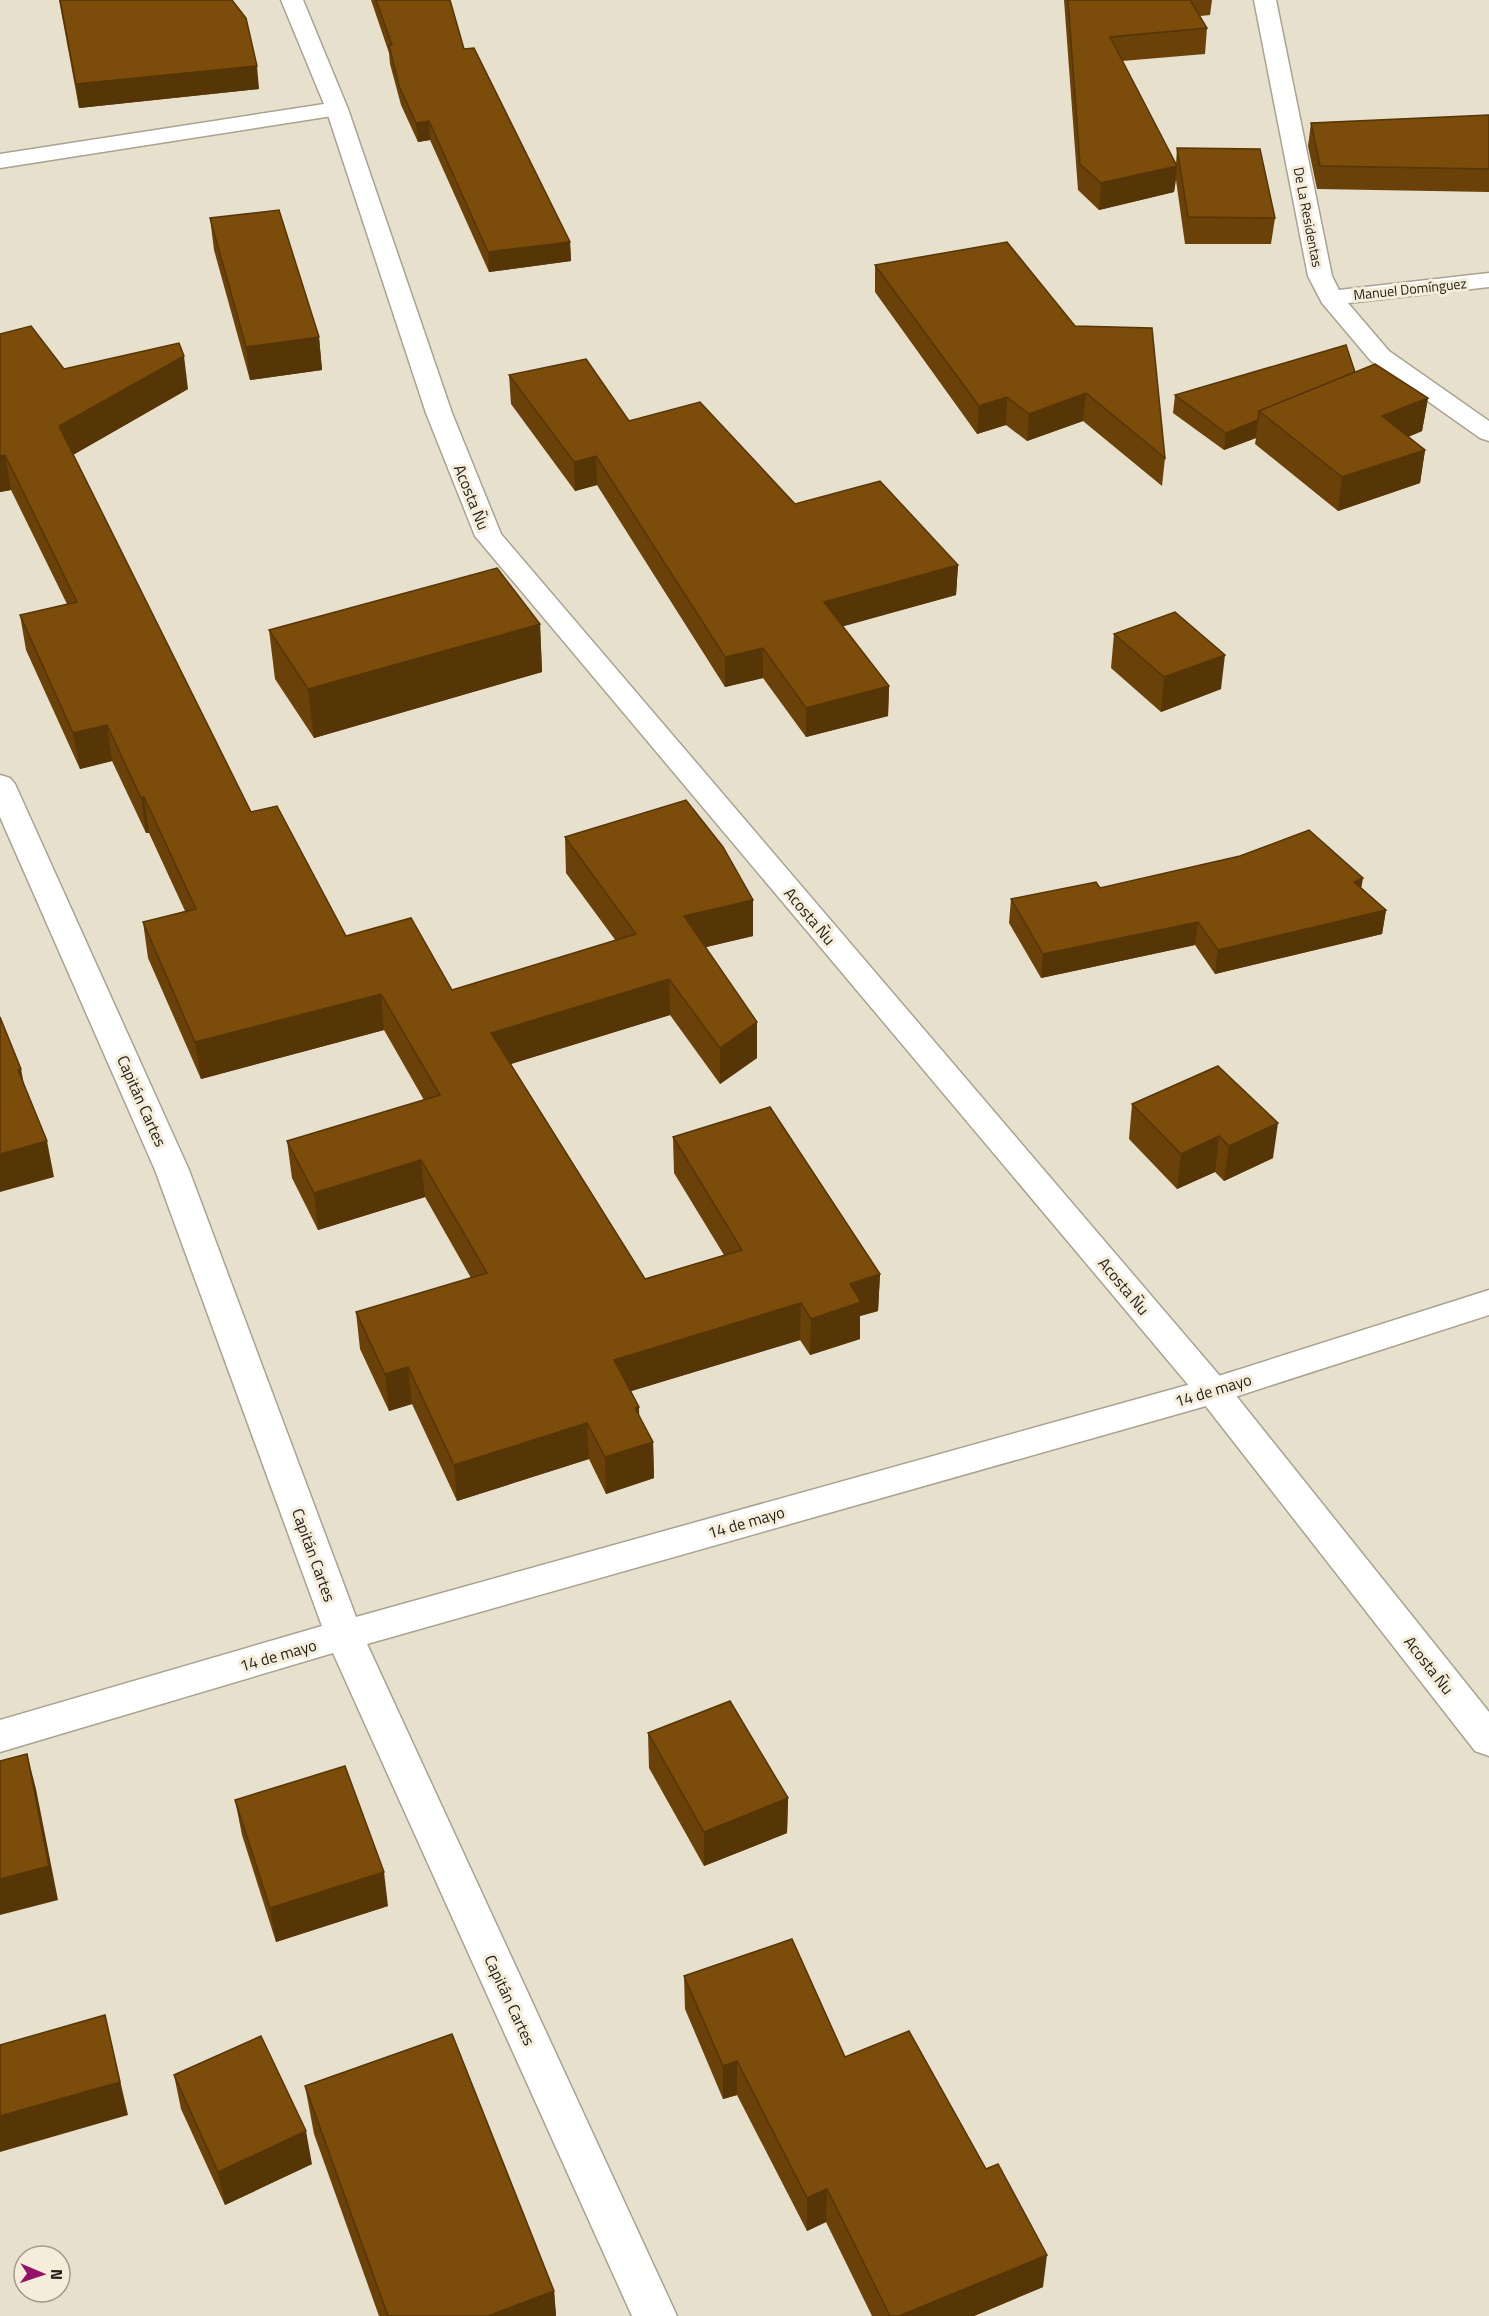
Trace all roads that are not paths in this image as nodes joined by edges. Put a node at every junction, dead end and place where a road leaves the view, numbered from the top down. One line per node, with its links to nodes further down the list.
1 (292, 0): 3 (street, Acosta Ñu)
2 (1265, 0): 6 (street, De La Residentas)
3 (337, 109): 4 (street); 10 (street, Acosta Ñu)
4 (0, 160)
5 (1489, 280): 6 (street, Manuel Domínguez)
6 (1331, 298): 7 (street, De La Residentas)
7 (1489, 433)
8 (0, 784): 11 (street, Capitán Cartes)
9 (1489, 1302): 10 (street, 14 de mayo)
10 (1213, 1391): 11 (street, 14 de mayo); 13 (street, Acosta Ñu)
11 (344, 1635): 12 (street, 14 de mayo); 14 (street, Capitán Cartes)
12 (0, 1736)
13 (1489, 1740)
14 (655, 2316)

